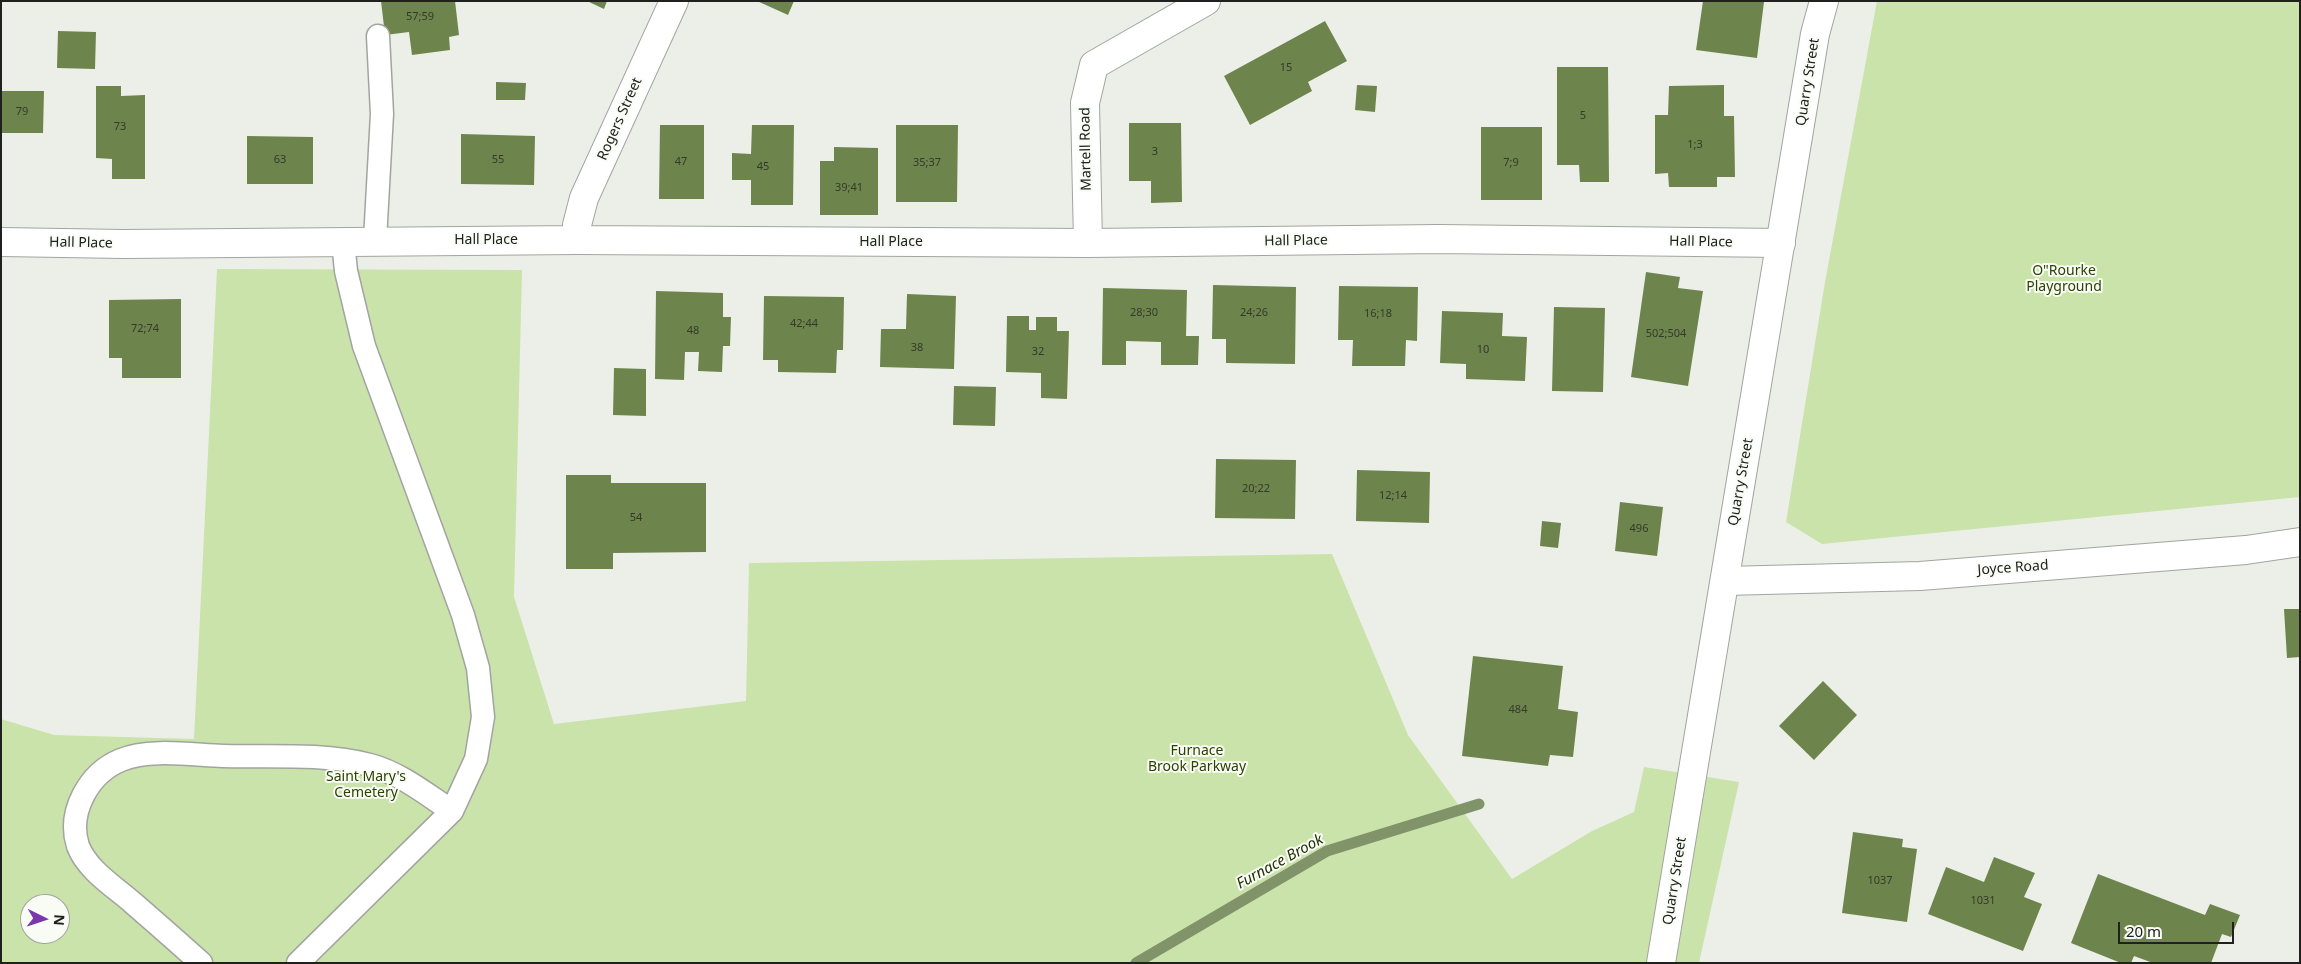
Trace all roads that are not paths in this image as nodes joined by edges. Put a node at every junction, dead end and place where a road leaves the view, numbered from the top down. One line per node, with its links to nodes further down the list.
1 (674, 1): 6 (street, Rogers Street)
2 (1206, 1): 9 (street, Martell Road)
3 (1824, 1): 10 (street, Quarry Street)
4 (378, 36): 5 (lane)
5 (375, 240): 6 (street, Hall Place); 7 (street, Hall Place)
6 (577, 240): 9 (street, Hall Place)
7 (343, 241): 8 (street, Hall Place); 13 (lane)
8 (1, 242)
9 (1088, 243): 10 (street, Hall Place)
10 (1781, 244): 12 (street, Quarry Street)
11 (2300, 542): 12 (street, Joyce Road)
12 (1725, 581): 16 (street, Quarry Street)
13 (452, 811): 14 (lane); 15 (lane)
14 (201, 963)
15 (298, 963)
16 (1661, 963)

